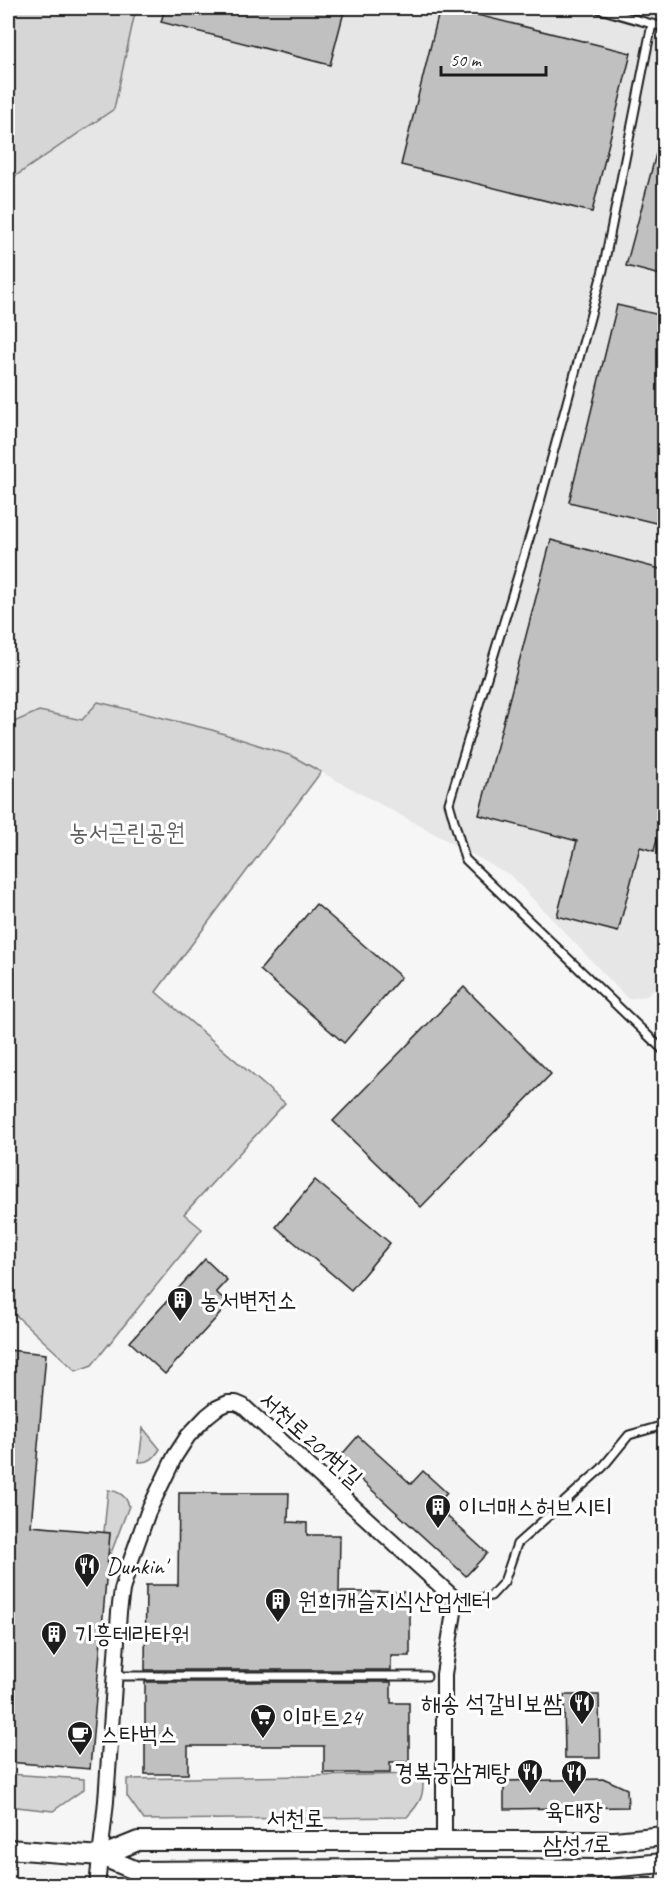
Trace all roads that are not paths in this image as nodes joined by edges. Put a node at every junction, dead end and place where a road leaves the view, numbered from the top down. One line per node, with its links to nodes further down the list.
1 (596, 8): 2 (lane)
2 (652, 24): 3 (lane); 4 (lane)
3 (664, 27)
4 (664, 1051)
5 (664, 1425): 6 (lane)
6 (456, 1600): 7 (street, 서천로201번길); 11 (street)
7 (114, 1676): 8 (lane); 13 (street, 서천로201번길)
8 (426, 1676)
9 (664, 1836): 10 (street, 삼성1로)
10 (492, 1841): 11 (street, 서천로)
11 (444, 1842): 13 (street, 서천로)
12 (8, 1849): 13 (street, 서천로)
13 (101, 1856): 15 (street, 서천로); 16 (street, 서천로201번길)
14 (664, 1863): 15 (street, 삼성1로)
15 (490, 1868)
16 (97, 1886)

